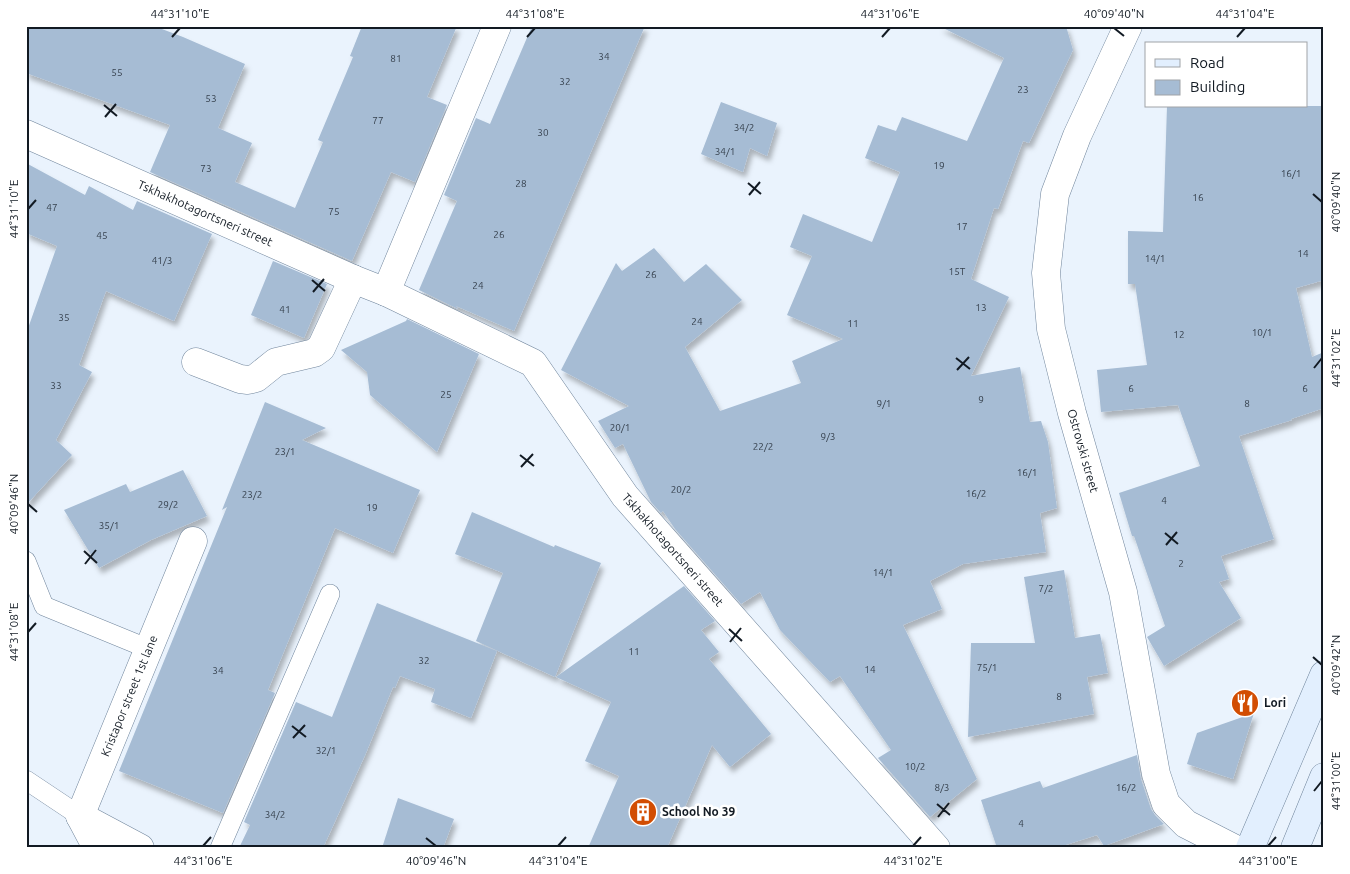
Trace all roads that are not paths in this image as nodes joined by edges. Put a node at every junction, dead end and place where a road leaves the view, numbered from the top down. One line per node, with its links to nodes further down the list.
1 (497, 26): 5 (street)
2 (1128, 26): 19 (street, Ostrovski street)
3 (26, 134): 4 (street, Tskhakhotagortsneri street)
4 (353, 279): 5 (street, Tskhakhotagortsneri street); 6 (street)
5 (386, 292): 18 (street, Tskhakhotagortsneri street)
6 (196, 362)
7 (193, 542): 10 (street, Kristapor street 1st lane)
8 (26, 561): 10 (lane)
9 (330, 594): 17 (lane)
10 (149, 649): 14 (street, Kristapor street 1st lane)
11 (1324, 675): 20 (main road)
12 (1324, 777): 21 (main road)
13 (26, 780): 14 (lane)
14 (80, 816): 15 (street); 16 (street)
15 (97, 848)
16 (140, 848)
17 (220, 848)
18 (936, 848)
19 (1233, 848)
20 (1250, 848)
21 (1295, 848)

